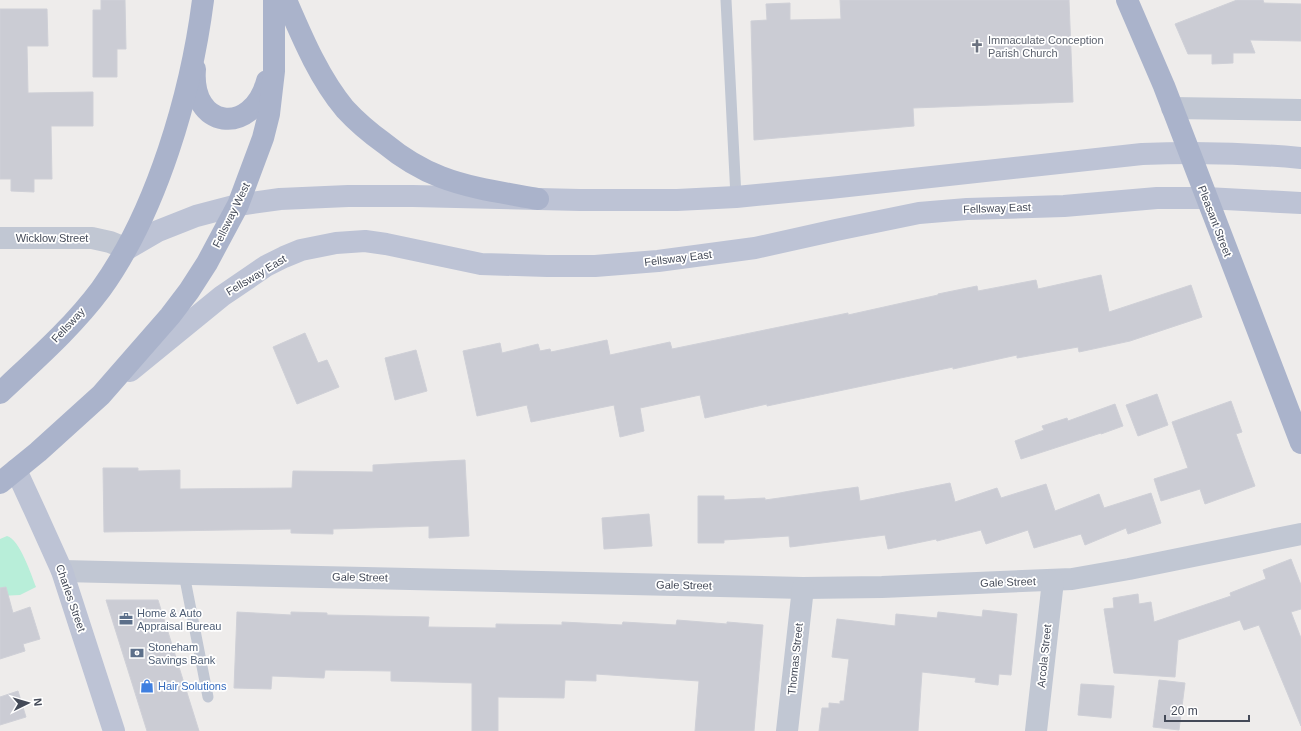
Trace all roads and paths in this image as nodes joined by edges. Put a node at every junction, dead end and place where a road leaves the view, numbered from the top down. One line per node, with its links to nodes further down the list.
1 (203, 0): 6 (main road)
2 (274, 0): 7 (main road, Fellsway West)
3 (286, 0): 14 (main road)
4 (726, 0): 12 (lane)
5 (1128, 0): 8 (main road, Pleasant Street)
6 (200, 24): 7 (main road); 18 (main road)
7 (275, 53): 16 (main road, Fellsway West)
8 (1172, 108): 9 (street); 10 (main road, Pleasant Street)
9 (1301, 110)
10 (1189, 152): 11 (main road); 12 (main road); 13 (main road, Pleasant Street)
11 (1301, 158)
12 (736, 197): 14 (main road)
13 (1206, 198): 15 (main road, Fellsway East); 20 (main road, Fellsway East); 21 (main road, Pleasant Street)
14 (538, 199): 16 (main road)
15 (1301, 203)
16 (238, 205): 18 (main road); 20 (main road, Fellsway West)
17 (0, 238): 18 (street, Wicklow Street)
18 (127, 249): 19 (main road, Fellsway)
19 (0, 393)
20 (101, 395): 22 (main road)
21 (1301, 443)
22 (8, 476): 24 (main road, Charles Street)
23 (1301, 534): 26 (street, Gale Street)
24 (62, 571): 25 (street, Gale Street); 29 (main road, Charles Street)
25 (184, 574): 27 (street, Gale Street); 28 (lane)
26 (1053, 581): 27 (street, Gale Street); 31 (street, Arcola Street)
27 (803, 588): 30 (street, Thomas Street)
28 (208, 697)
29 (114, 731)
30 (787, 731)
31 (1036, 731)

